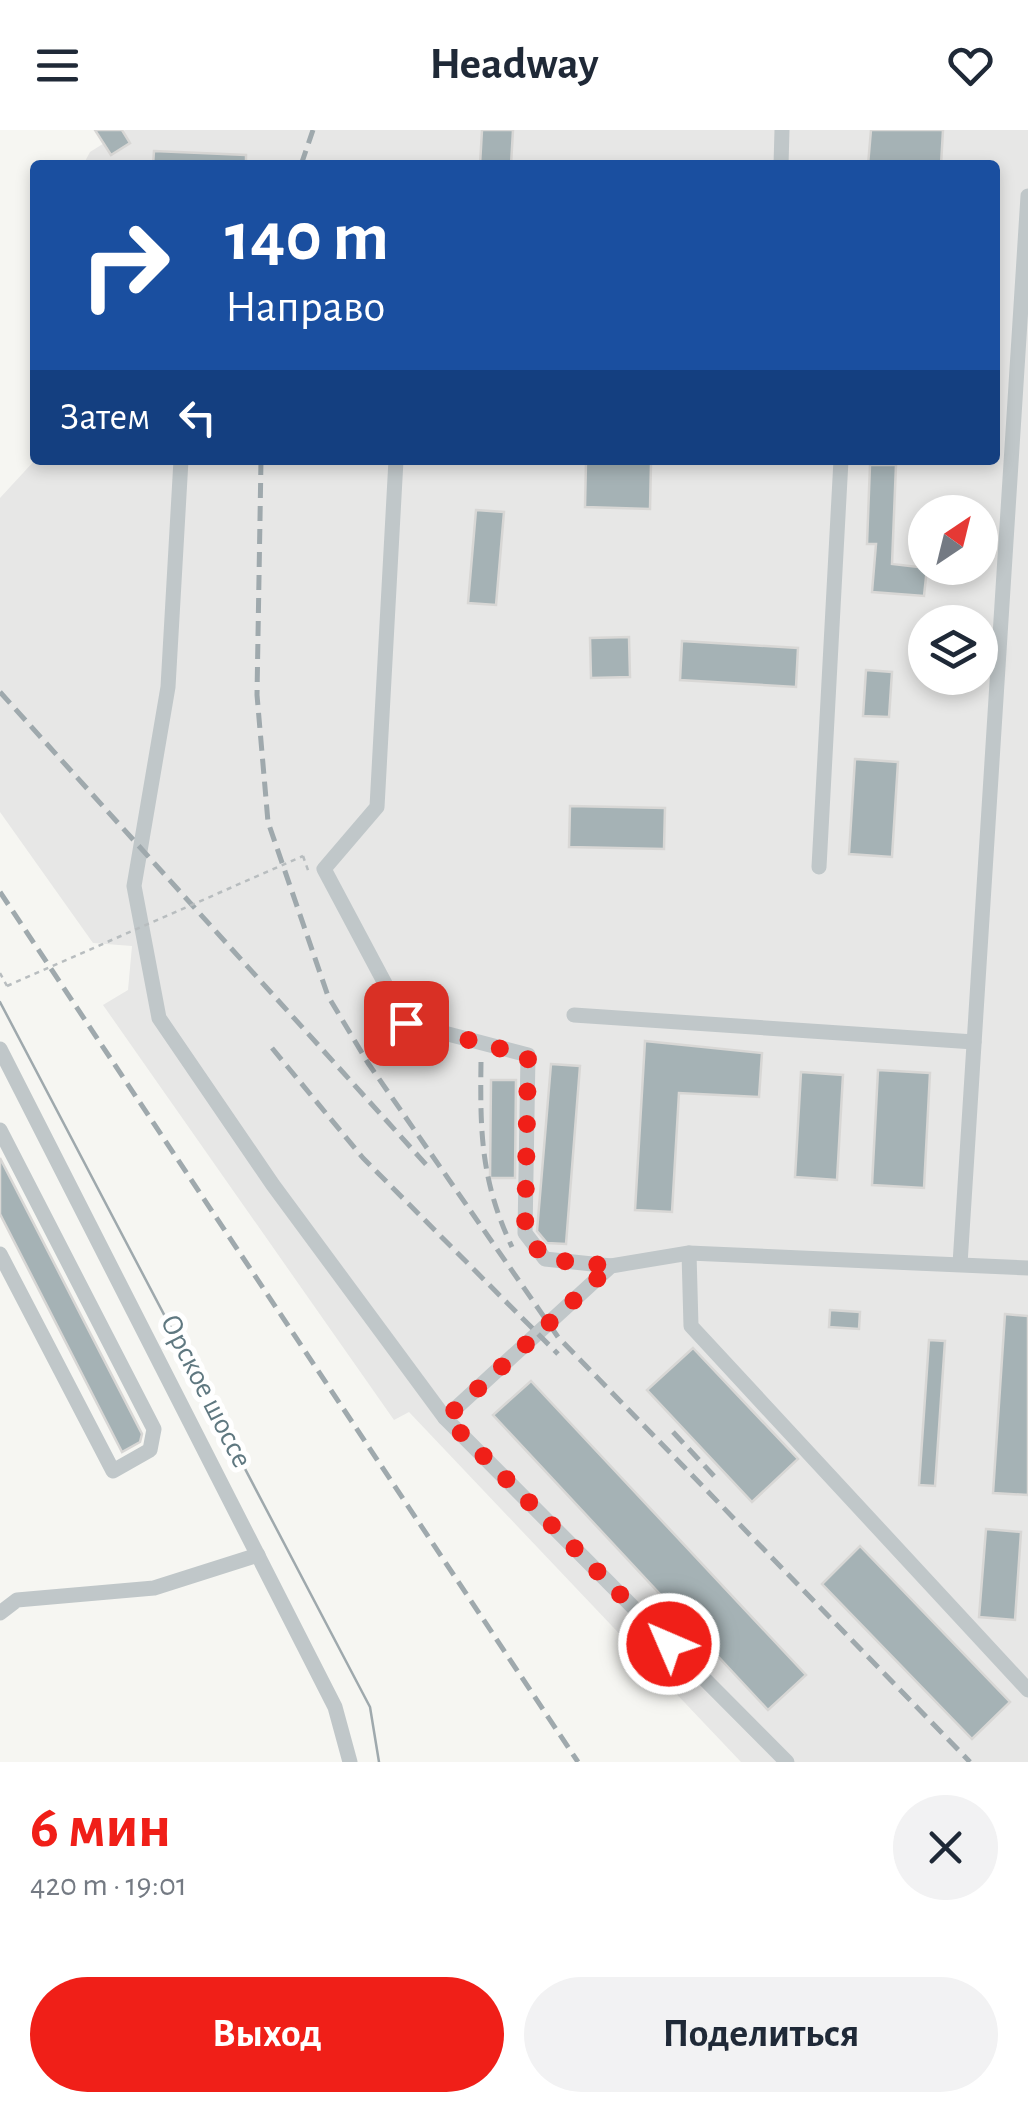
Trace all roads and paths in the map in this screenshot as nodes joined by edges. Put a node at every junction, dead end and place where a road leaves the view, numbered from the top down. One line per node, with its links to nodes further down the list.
1 (782, 130): 2 (street)
2 (781, 160)
3 (1028, 196): 5 (street)
4 (1000, 446): 5 (street)
5 (1012, 447): 13 (street)
6 (181, 465): 21 (street)
7 (396, 465): 19 (street)
8 (842, 465): 10 (street)
9 (303, 856): 11 (path, bridge)
10 (820, 867)
11 (0, 973)
12 (574, 1016): 13 (street)
13 (974, 1042): 18 (street)
14 (2, 1057): 22 (street, Орское шоссе)
15 (0, 1130): 17 (street)
16 (689, 1252): 18 (street); 19 (street); 24 (street)
17 (0, 1254)
18 (960, 1264): 20 (street)
19 (611, 1266): 21 (street)
20 (1028, 1268)
21 (446, 1418): 26 (street)
22 (258, 1555): 23 (street); 25 (street, Орское шоссе)
23 (0, 1612)
24 (1028, 1690)
25 (350, 1762)
26 (786, 1762)

